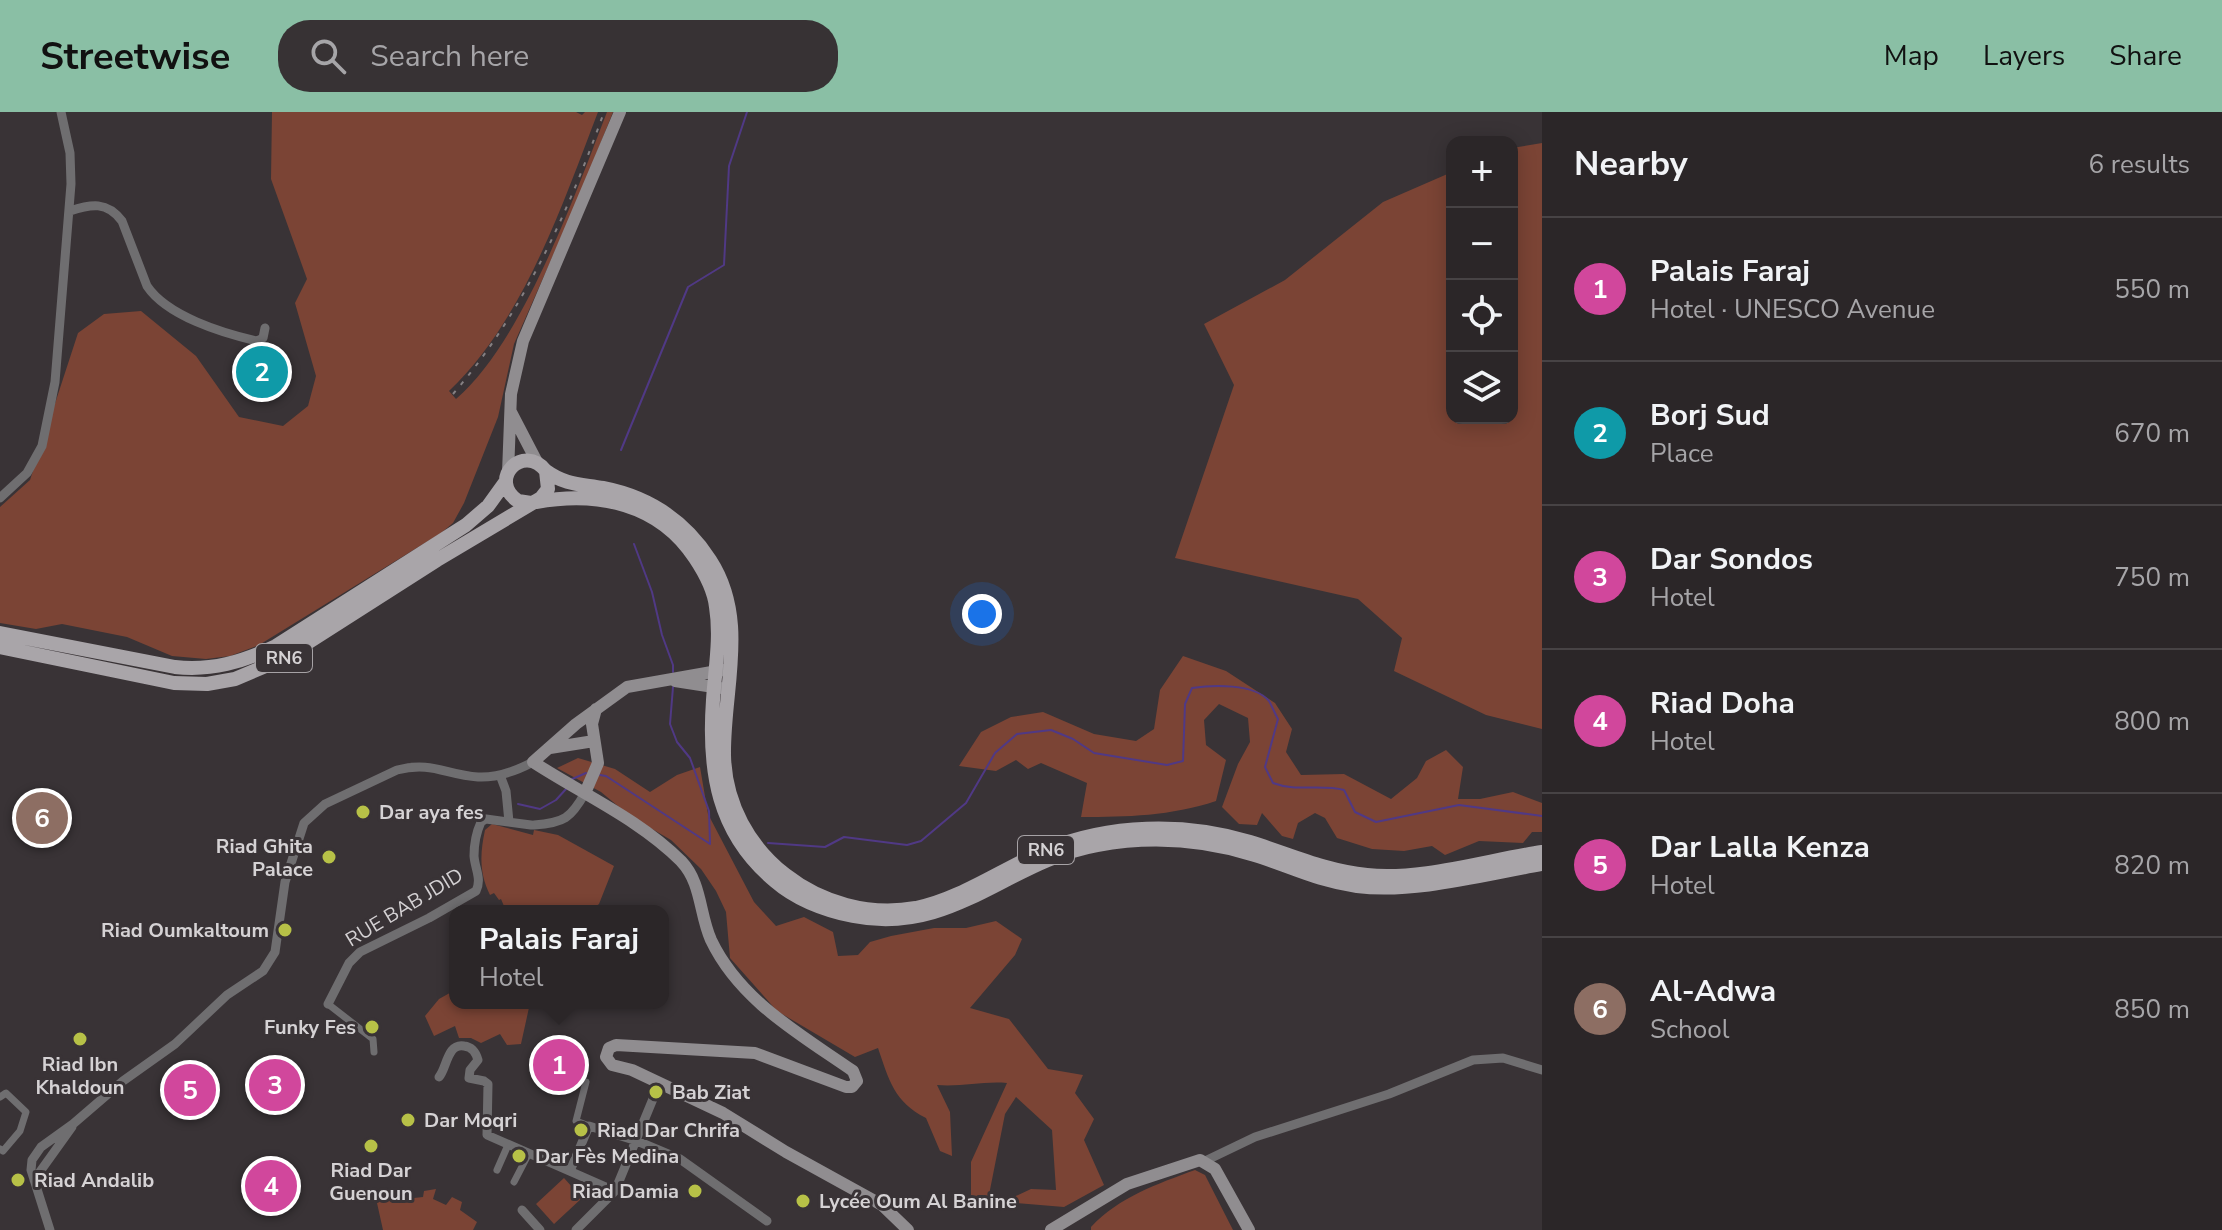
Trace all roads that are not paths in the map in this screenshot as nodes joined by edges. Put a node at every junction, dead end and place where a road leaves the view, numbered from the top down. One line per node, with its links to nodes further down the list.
1 (61, 112): 3 (street)
2 (620, 112): 5 (main road)
3 (70, 211): 4 (street); 8 (street)
4 (265, 328)
5 (509, 409): 6 (main road); 7 (main road)
6 (542, 467): 7 (main road); 9 (main road); 12 (main road, RN6)
7 (507, 477): 9 (main road); 10 (main road, RN6)
8 (0, 498)
9 (534, 502): 11 (main road, RN6); 12 (main road, RN6)
10 (0, 633)
11 (0, 647)
12 (724, 670): 13 (main road); 14 (main road, RN6)
13 (660, 679): 14 (main road); 15 (main road)
14 (722, 688): 24 (main road, RN6)
15 (596, 709): 16 (main road, RUE BAB JDID); 17 (main road)
16 (594, 741): 17 (main road); 20 (main road, RUE BAB JDID)
17 (549, 749): 18 (main road)
18 (533, 762): 19 (street); 20 (main road)
19 (500, 775): 21 (street); 34 (street)
20 (584, 788): 21 (street, RUE BAB JDID); 32 (main road)
21 (509, 822): 25 (street, RUE BAB JDID)
22 (1542, 852): 24 (main road, RN6)
23 (1542, 864): 24 (main road, RN6)
24 (1018, 868)
25 (452, 905)
26 (449, 907): 27 (street, RUE BAB JDID)
27 (328, 1004): 28 (street, RUE BAB JDID)
28 (374, 1052)
29 (1542, 1070): 42 (street)
30 (439, 1077): 37 (street)
31 (586, 1082): 35 (street)
32 (657, 1089): 36 (street); 53 (main road)
33 (0, 1097): 38 (street)
34 (73, 1124): 39 (street); 41 (street)
35 (589, 1126): 36 (street); 44 (street)
36 (637, 1141): 47 (street); 49 (street)
37 (508, 1145): 40 (street); 43 (street)
38 (0, 1149)
39 (40, 1149): 41 (street); 45 (street)
40 (528, 1155): 44 (street); 46 (street)
41 (51, 1157): 45 (street)
42 (1205, 1161): 54 (main road); 55 (main road)
43 (497, 1170)
44 (570, 1171): 47 (street)
45 (34, 1180): 50 (street)
46 (514, 1182)
47 (615, 1191): 52 (street)
48 (522, 1210): 51 (street)
49 (767, 1221)
50 (50, 1230)
51 (540, 1230)
52 (576, 1230)
53 (908, 1230)
54 (1051, 1230)
55 (1249, 1230)

